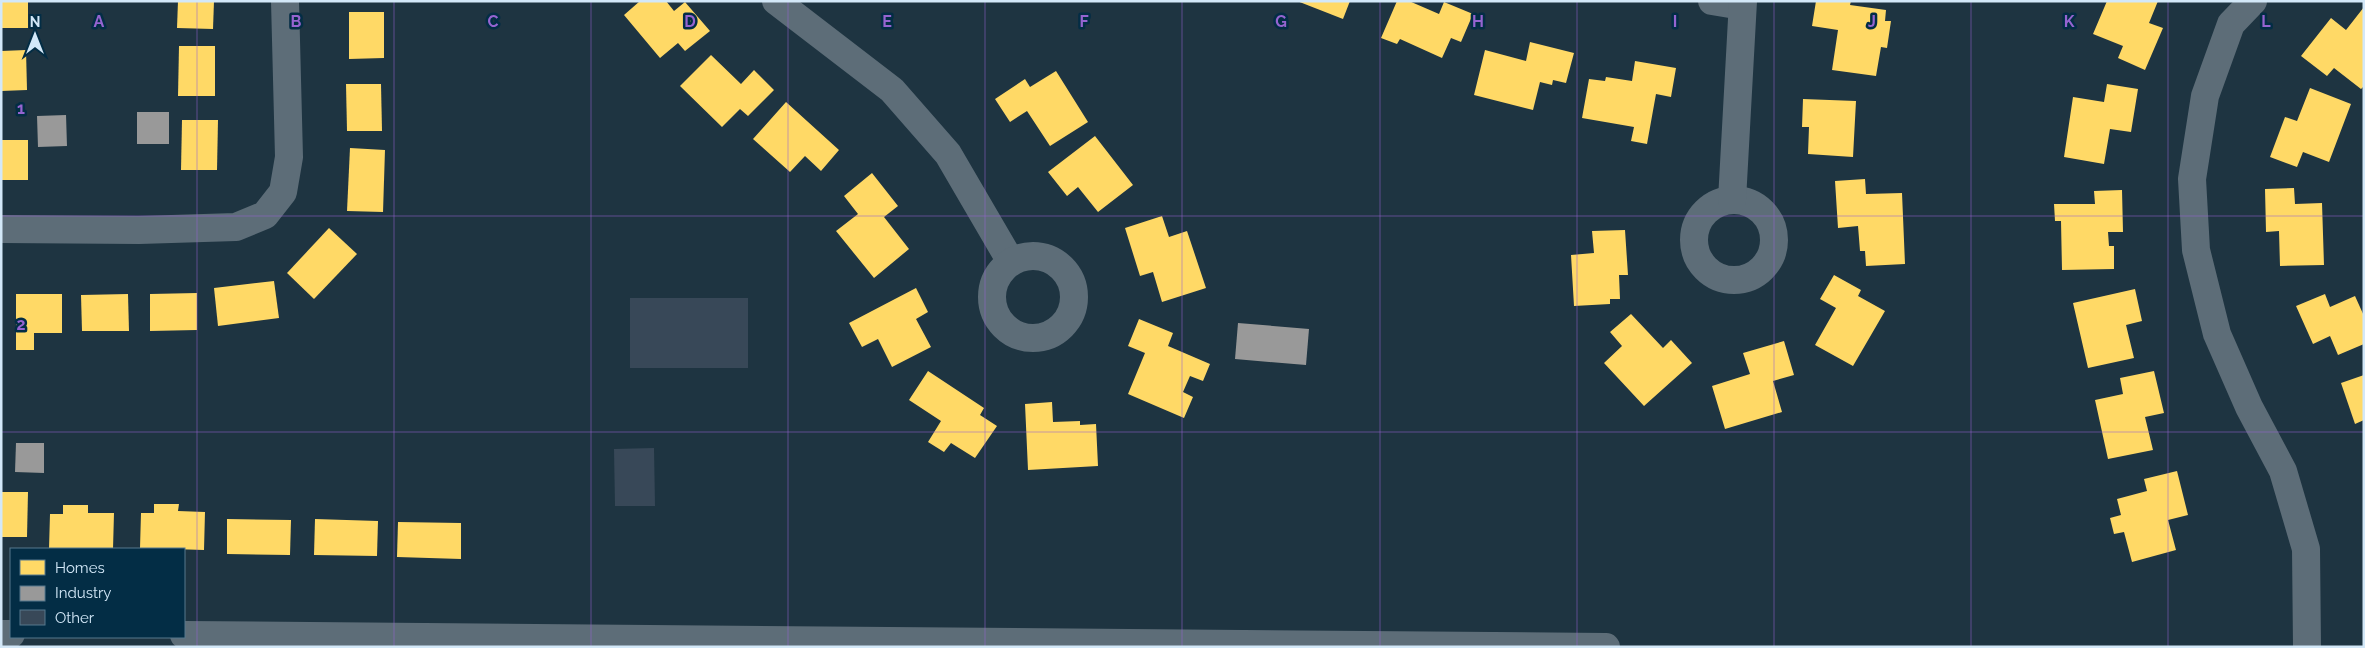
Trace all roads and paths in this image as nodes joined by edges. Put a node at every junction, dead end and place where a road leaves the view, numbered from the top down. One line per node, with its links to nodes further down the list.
1 (285, 1): 7 (street)
2 (776, 1): 8 (street)
3 (1712, 1): 5 (street)
4 (2253, 1): 11 (street)
5 (1742, 4): 6 (street)
6 (1732, 200)
7 (1, 229)
8 (1011, 262)
9 (189, 639): 10 (street)
10 (1606, 647)
11 (2307, 647)

